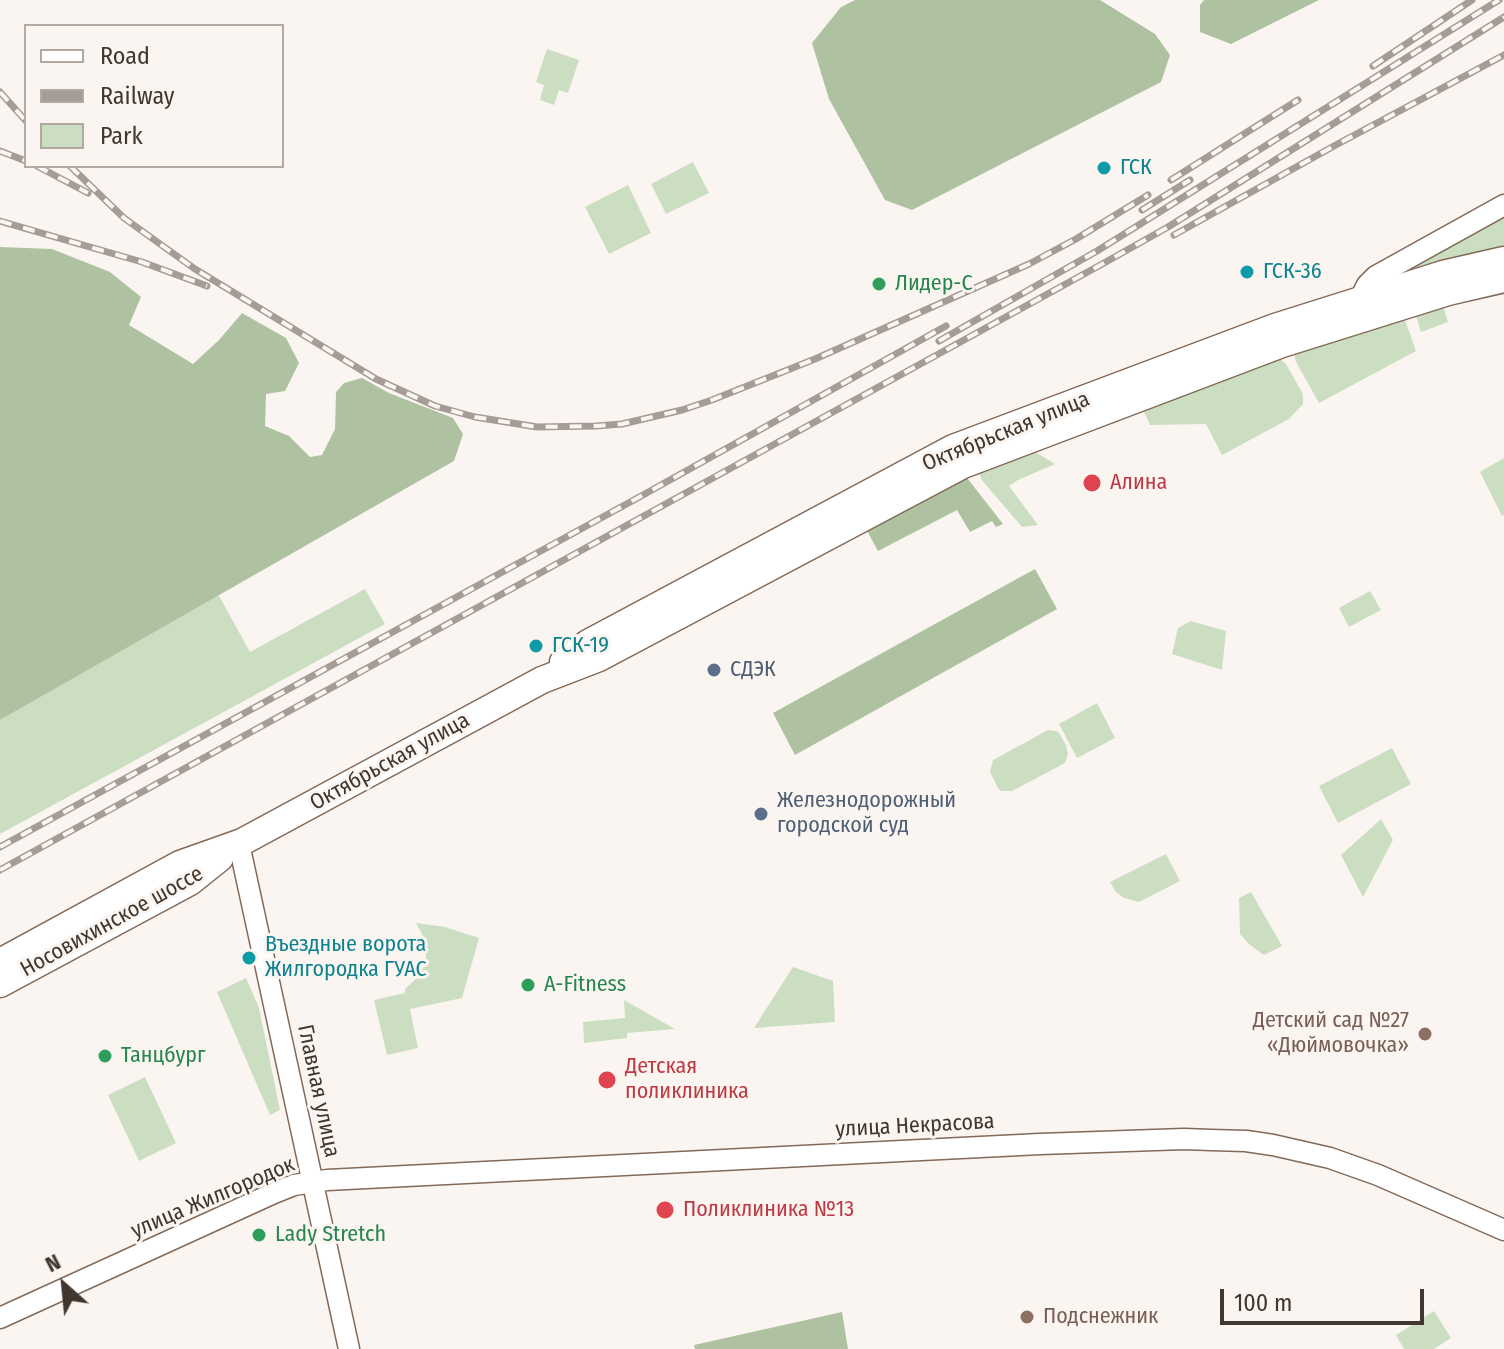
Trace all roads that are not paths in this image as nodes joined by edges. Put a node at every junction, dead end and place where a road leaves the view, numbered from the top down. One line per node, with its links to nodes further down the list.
1 (1504, 205): 4 (street)
2 (1504, 260): 4 (main road, Октябрьская улица)
3 (1504, 279): 4 (main road, Октябрьская улица)
4 (1355, 310): 5 (main road, Октябрьская улица)
5 (239, 844): 6 (main road, Носовихинское шоссе); 7 (main road, Носовихинское шоссе); 8 (street, Главная улица)
6 (0, 962)
7 (0, 984)
8 (313, 1181): 9 (street, улица Некрасова); 10 (street, улица Жилгородок); 11 (street, Главная улица)
9 (1504, 1230)
10 (0, 1318)
11 (349, 1349)

